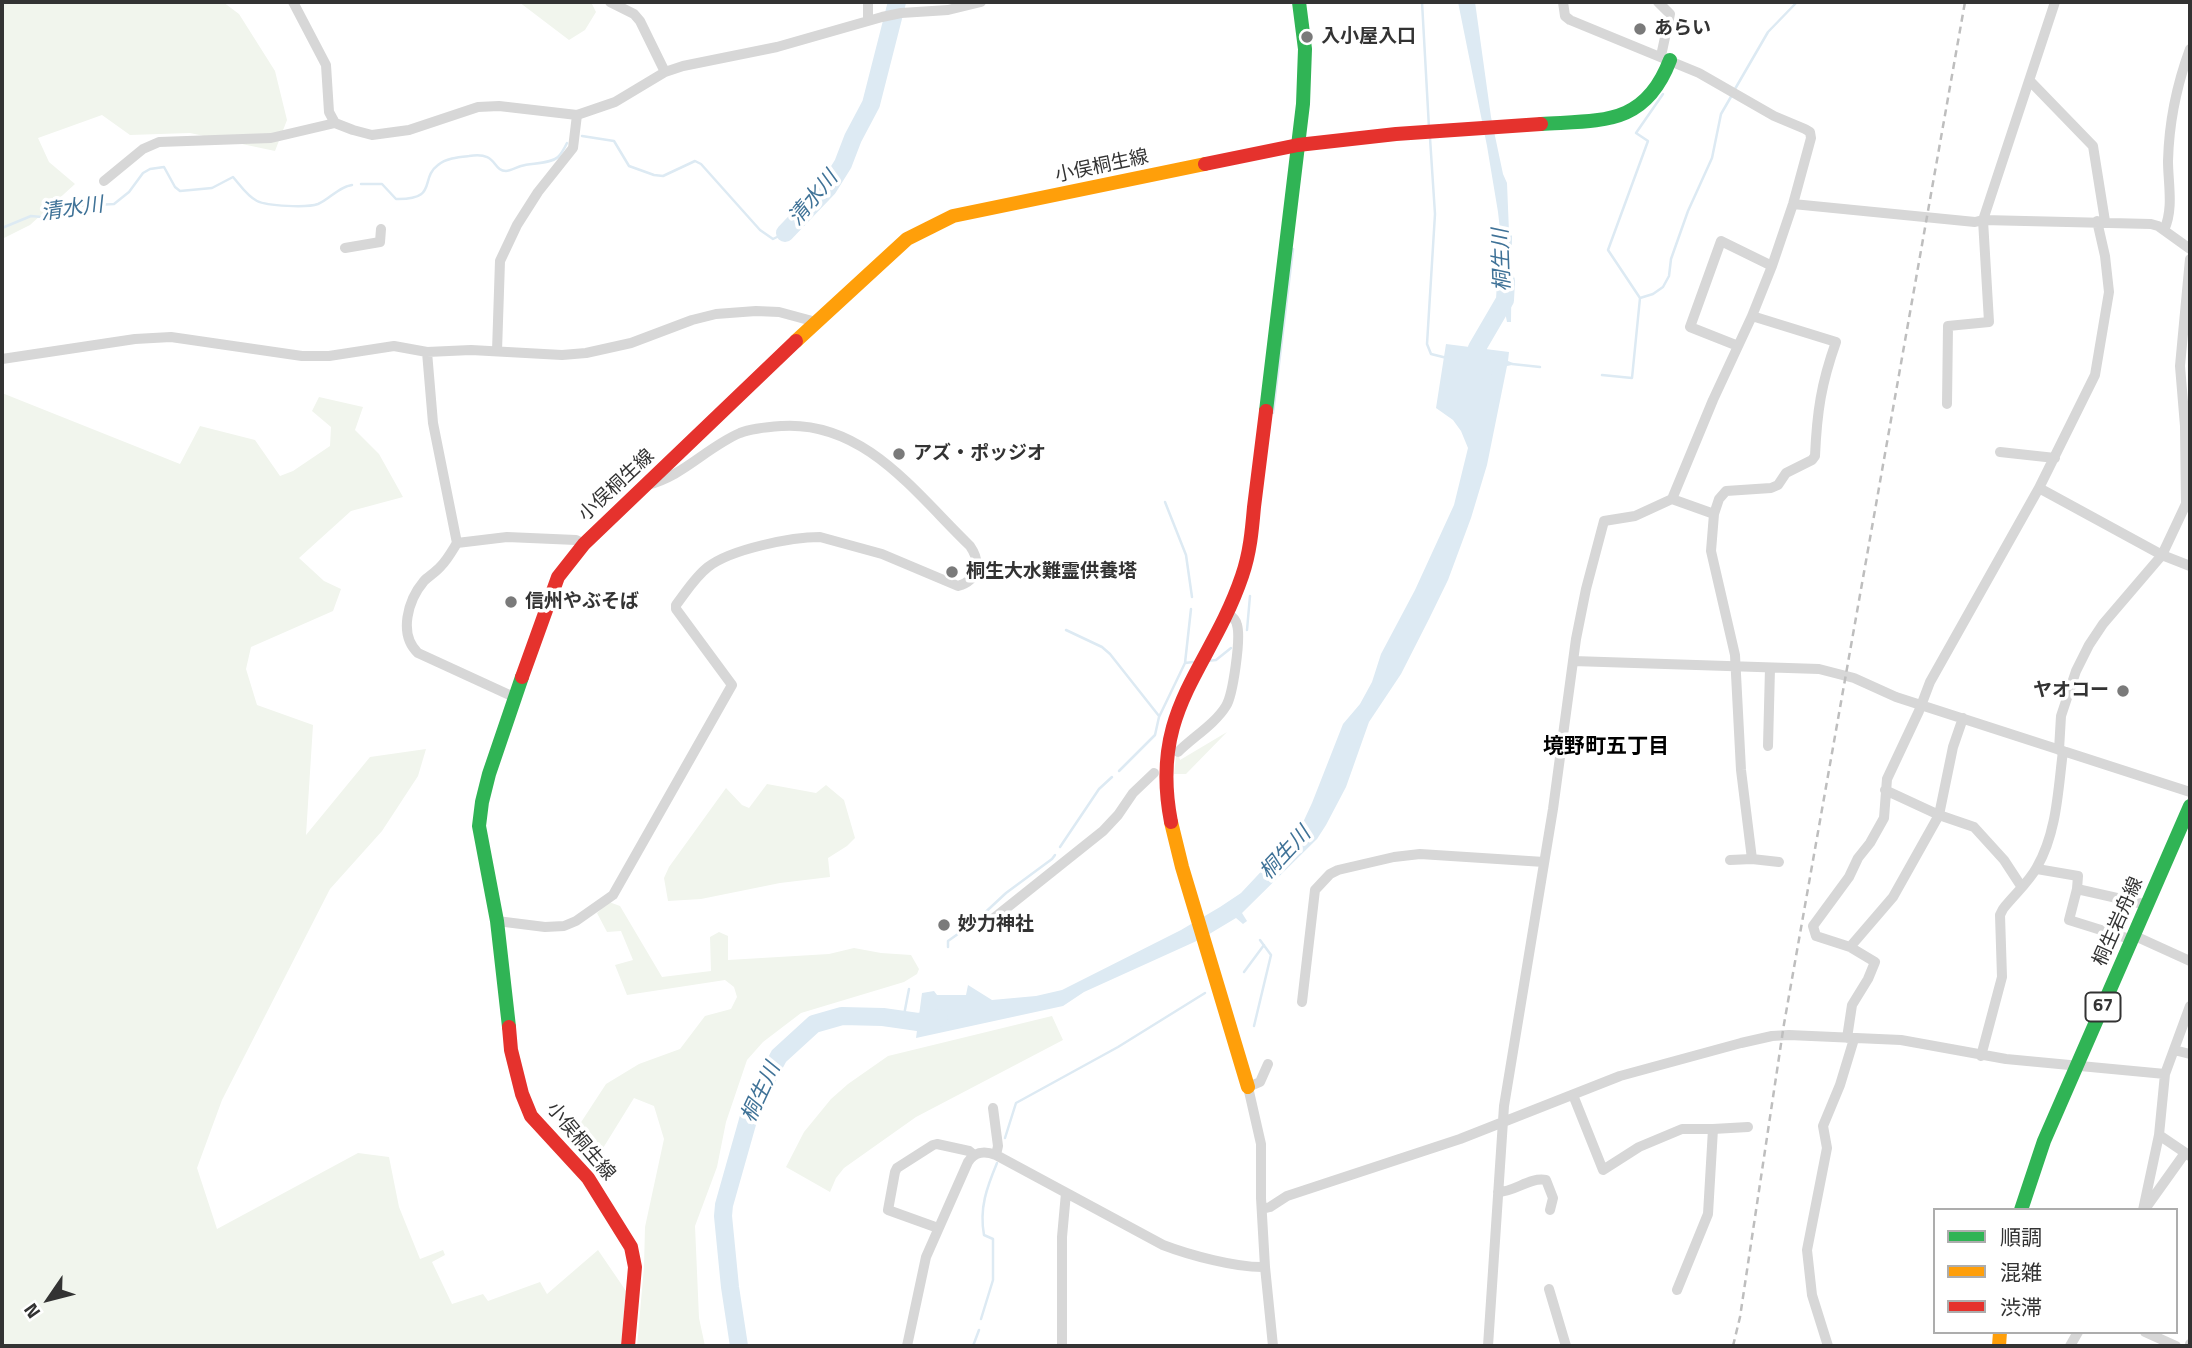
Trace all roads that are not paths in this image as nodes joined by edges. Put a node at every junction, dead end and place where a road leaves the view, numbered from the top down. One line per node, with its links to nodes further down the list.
1 (293, 2): 15 (street)
2 (610, 2): 12 (street)
3 (868, 2): 9 (street)
4 (981, 2): 9 (street)
5 (1299, 2): 16 (main road)
6 (1563, 2): 11 (street)
7 (1658, 2): 11 (street)
8 (2055, 2): 13 (street)
9 (868, 21): 12 (street)
10 (2190, 49): 22 (street)
11 (1666, 58): 16 (main road, 小俣桐生線); 18 (street)
12 (664, 72): 14 (street)
13 (2030, 82): 19 (street); 20 (street)
14 (577, 115): 15 (street); 30 (street)
15 (335, 123): 17 (street)
16 (1298, 145): 28 (main road, 小俣桐生線); 45 (main road)
17 (104, 181)
18 (1793, 204): 19 (street); 26 (street)
19 (1983, 220): 20 (street); 34 (street)
20 (2101, 221): 22 (street); 36 (street)
21 (381, 229): 23 (street)
22 (2164, 230): 24 (street)
23 (345, 247)
24 (2190, 249)
25 (2190, 259): 33 (street)
26 (1772, 266): 27 (street); 29 (street)
27 (1752, 316): 29 (street); 40 (street)
28 (816, 322): 30 (street); 37 (main road, 小俣桐生線)
29 (1738, 346): 39 (street)
30 (497, 351): 31 (street)
31 (427, 352): 32 (street); 41 (street)
32 (2, 359)
33 (2186, 377): 43 (street)
34 (1947, 404)
35 (2000, 452): 36 (street)
36 (2055, 458): 38 (street)
37 (647, 485): 42 (main road, 小俣桐生線); 68 (street)
38 (2039, 488): 43 (street); 50 (street)
39 (1672, 499): 40 (street); 46 (street)
40 (1714, 514): 47 (street)
41 (457, 543): 42 (street); 49 (street)
42 (584, 544): 49 (main road, 小俣桐生線)
43 (2162, 555): 44 (street); 53 (street)
44 (2190, 566)
45 (1227, 613): 54 (street); 82 (main road)
46 (1573, 661): 47 (street); 62 (street)
47 (1737, 666): 48 (street); 60 (street)
48 (1770, 667): 50 (street); 52 (street)
49 (516, 698): 68 (main road, 小俣桐生線)
50 (1922, 706): 51 (street); 56 (street)
51 (1963, 718): 53 (street); 59 (street)
52 (1768, 746)
53 (2061, 750): 57 (street); 64 (street)
54 (1178, 752)
55 (1154, 773): 69 (street)
56 (1885, 790): 59 (street); 71 (street)
57 (2190, 792)
58 (2190, 806): 67 (main road, 桐生岩舟線 / 67)
59 (1939, 815): 65 (street); 71 (street)
60 (1752, 859): 61 (street); 63 (street)
61 (1730, 860)
62 (1544, 862): 73 (street); 85 (street)
63 (1779, 862)
64 (2037, 869): 65 (street); 66 (street)
65 (2021, 886): 78 (street)
66 (2077, 889): 67 (street); 70 (street)
67 (2148, 905): 70 (main road, 桐生岩舟線 / 67)
68 (497, 921): 104 (main road, 小俣桐生線)
69 (980, 927)
70 (2134, 938): 72 (street); 80 (main road, 桐生岩舟線 / 67)
71 (1850, 947): 75 (street)
72 (2190, 961)
73 (1302, 1002)
74 (2190, 1006): 76 (street)
75 (1851, 1039): 78 (street); 83 (street); 110 (street)
76 (2174, 1050): 77 (street); 81 (street)
77 (2190, 1054)
78 (1981, 1056): 80 (street)
79 (1268, 1064): 82 (street)
80 (2076, 1067): 81 (street); 94 (main road, 桐生岩舟線 / 67)
81 (2165, 1074): 88 (street)
82 (1248, 1087): 97 (street)
83 (1573, 1095): 85 (street); 87 (street)
84 (993, 1108): 90 (street)
85 (1503, 1122): 93 (street); 97 (street)
86 (1748, 1127): 87 (street)
87 (1713, 1129): 102 (street)
88 (2159, 1135): 91 (street); 95 (street)
89 (974, 1155): 90 (street); 99 (street); 99 (street)
90 (996, 1155): 92 (street)
91 (2188, 1155): 96 (street)
92 (1066, 1192): 100 (street); 106 (street)
93 (1498, 1192): 98 (street); 108 (street)
94 (2022, 1208)
95 (2144, 1208)
96 (2146, 1208)
97 (1262, 1209): 100 (street)
98 (1550, 1210)
99 (938, 1228): 105 (street)
100 (1265, 1267): 107 (street)
101 (1549, 1289): 109 (street)
102 (1677, 1290)
103 (2149, 1334): 111 (street)
104 (628, 1346)
105 (907, 1346)
106 (1062, 1346)
107 (1273, 1346)
108 (1488, 1346)
109 (1566, 1346)
110 (1828, 1346)
111 (2176, 1346)

